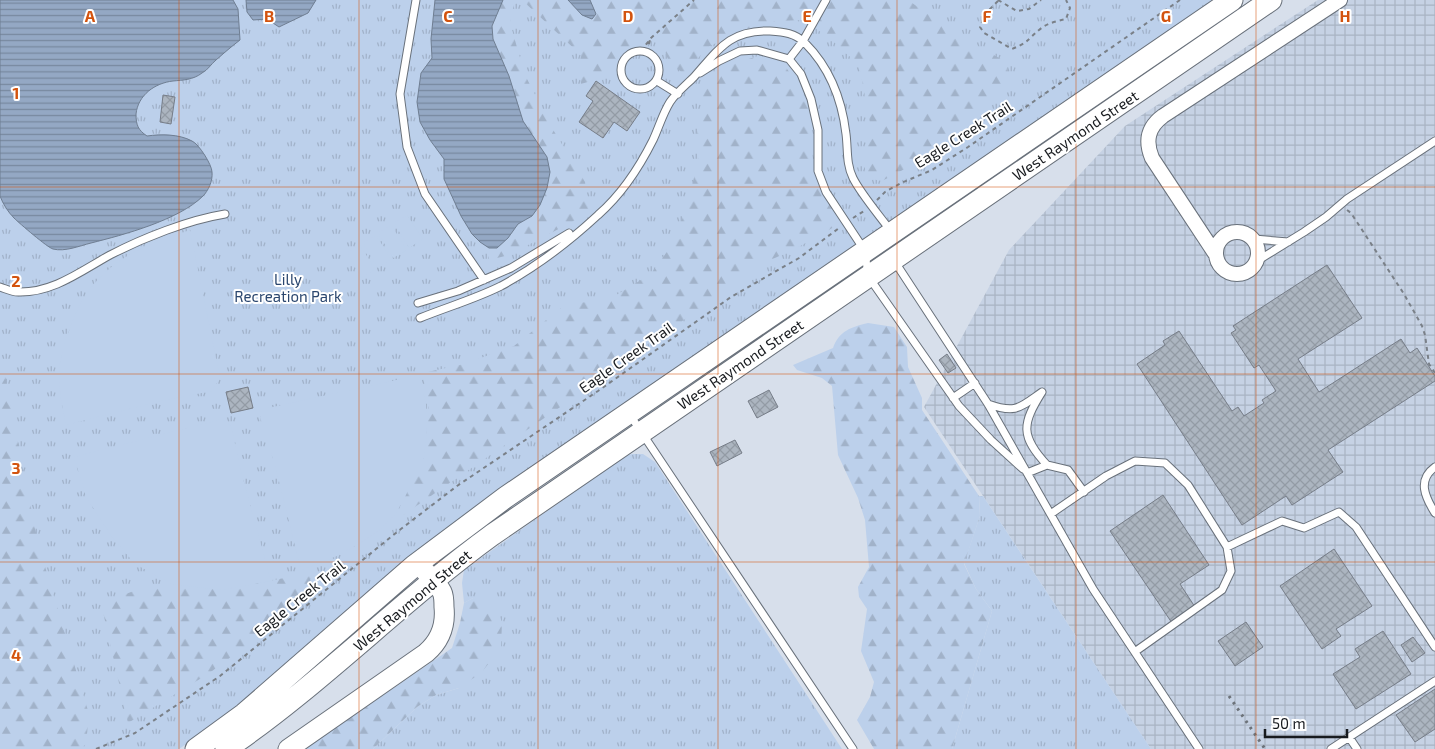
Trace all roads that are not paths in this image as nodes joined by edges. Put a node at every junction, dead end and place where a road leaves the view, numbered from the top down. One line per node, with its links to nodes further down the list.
1 (416, 0): 25 (lane)
2 (826, 0): 6 (lane)
3 (1232, 0): 8 (main road, West Raymond Street)
4 (1271, 0): 10 (main road, West Raymond Street)
5 (1340, 0): 16 (street)
6 (803, 41): 7 (lane); 9 (lane); 20 (lane)
7 (790, 59): 9 (lane); 21 (lane)
8 (1144, 60): 10 (main road); 20 (main road, West Raymond Street)
9 (693, 77): 12 (lane)
10 (1158, 78): 20 (main road, West Raymond Street)
11 (657, 80): 11 (lane); 12 (lane)
12 (678, 94): 15 (lane)
13 (1435, 141): 19 (lane)
14 (225, 214): 26 (lane)
15 (599, 215): 25 (lane); 28 (lane)
16 (1200, 229): 17 (street); 22 (street)
17 (1221, 239): 18 (street); 22 (street)
18 (1254, 240): 19 (lane); 23 (street)
19 (1289, 242): 23 (lane)
20 (892, 246): 21 (main road, West Raymond Street); 24 (main road, West Raymond Street); 29 (lane)
21 (865, 252): 24 (lane); 32 (main road, West Raymond Street)
22 (1216, 255): 23 (street)
23 (1257, 261)
24 (868, 276): 30 (lane); 33 (main road, West Raymond Street)
25 (484, 280): 27 (lane)
26 (0, 287)
27 (418, 303)
28 (420, 318)
29 (975, 383): 30 (lane); 31 (lane)
30 (953, 398): 36 (lane)
31 (988, 404): 34 (lane); 36 (lane)
32 (629, 412): 33 (lane); 41 (main road, West Raymond Street)
33 (641, 432): 42 (main road, West Raymond Street); 50 (lane)
34 (1047, 466): 36 (lane); 37 (lane)
35 (1435, 467): 39 (lane)
36 (1027, 472): 38 (lane)
37 (1084, 492): 38 (lane); 40 (lane)
38 (1052, 513): 44 (lane)
39 (1435, 513)
40 (1227, 547): 43 (lane); 44 (lane)
41 (418, 563): 42 (street); 47 (main road, West Raymond Street)
42 (432, 580): 48 (main road, West Raymond Street); 49 (street)
43 (1435, 647)
44 (1136, 652): 51 (lane)
45 (1435, 681): 46 (lane)
46 (1349, 737): 52 (lane); 53 (lane)
47 (196, 749)
48 (226, 749)
49 (288, 749)
50 (853, 749)
51 (1199, 749)
52 (1330, 749)
53 (1357, 749)

